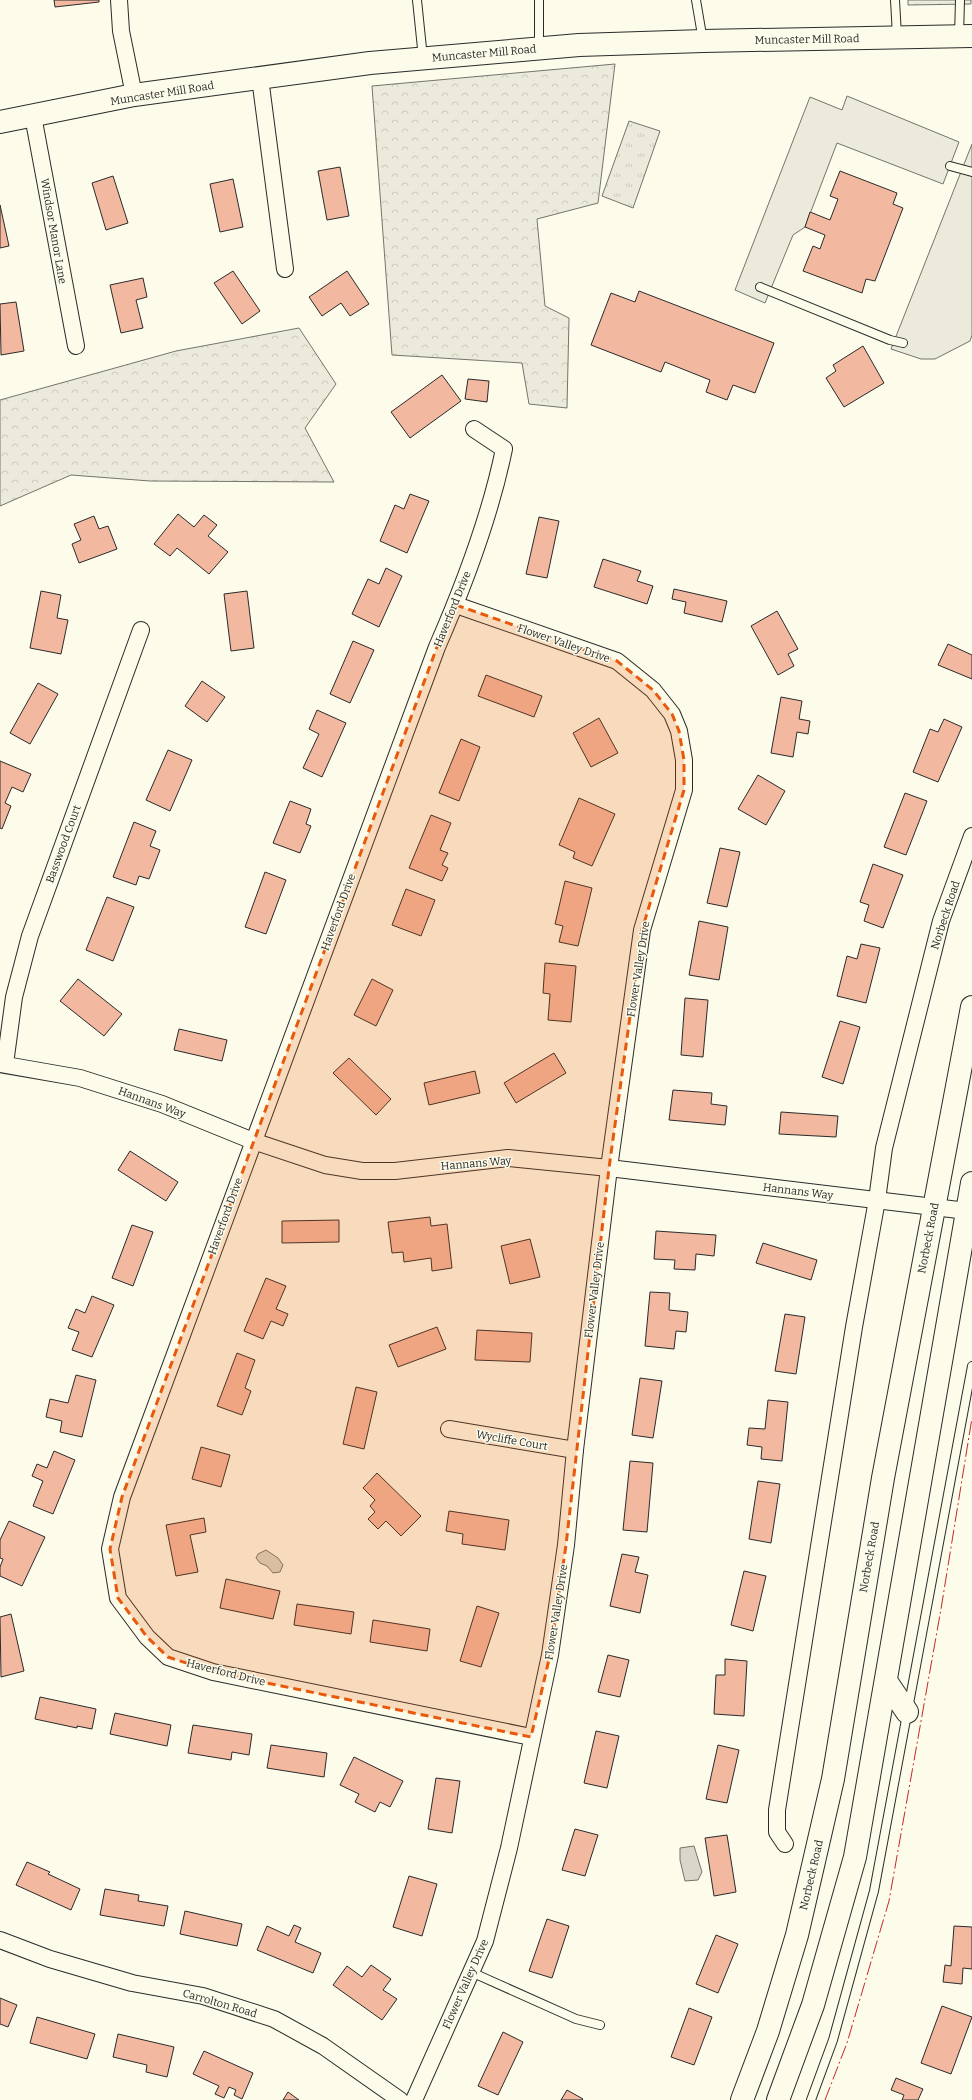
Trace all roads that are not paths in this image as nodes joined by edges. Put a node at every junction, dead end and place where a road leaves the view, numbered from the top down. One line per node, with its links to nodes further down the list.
1 (119, 0): 13 (street)
2 (417, 0): 11 (lane)
3 (539, 0): 10 (lane)
4 (696, 0): 9 (lane)
5 (895, 0): 8 (lane)
6 (960, 0): 7 (lane)
7 (966, 36): 8 (main road, Muncaster Mill Road)
8 (897, 37): 9 (main road, Muncaster Mill Road)
9 (703, 41): 10 (main road, Muncaster Mill Road)
10 (539, 49): 11 (main road, Muncaster Mill Road)
11 (423, 58): 12 (main road, Muncaster Mill Road)
12 (260, 78): 13 (main road, Muncaster Mill Road); 18 (street)
13 (134, 95): 14 (main road, Muncaster Mill Road)
14 (33, 116): 15 (main road, Muncaster Mill Road); 21 (street, Windsor Manor Lane)
15 (0, 122)
16 (950, 166): 17 (lane)
17 (972, 172)
18 (285, 269)
19 (760, 287): 20 (lane)
20 (903, 343)
21 (76, 346)
22 (474, 430): 23 (street, Haverford Drive)
23 (456, 605): 28 (street, Haverford Drive); 29 (street, Flower Valley Drive)
24 (140, 630): 27 (street, Basswood Court)
25 (972, 836): 31 (street, Norbeck Road)
26 (972, 1007): 32 (main road, Norbeck Road)
27 (2, 1064): 28 (street, Hannans Way)
28 (253, 1141): 29 (street, Hannans Way); 39 (street, Haverford Drive)
29 (609, 1168): 31 (street, Hannans Way); 36 (street, Flower Valley Drive)
30 (972, 1183): 33 (main road)
31 (877, 1200): 32 (street, Hannans Way); 40 (street, Norbeck Road)
32 (933, 1208): 33 (street, Hannans Way); 46 (main road, Norbeck Road)
33 (967, 1211): 37 (main road)
34 (972, 1366): 38 (lane)
35 (449, 1429): 36 (street, Wycliffe Court)
36 (575, 1450): 39 (street, Flower Valley Drive)
37 (886, 1681): 38 (main road); 47 (main road)
38 (907, 1712): 48 (lane)
39 (531, 1737): 42 (street, Flower Valley Drive)
40 (785, 1844)
41 (0, 1940): 44 (street, Carrolton Road)
42 (471, 1972): 43 (lane); 45 (street, Flower Valley Drive)
43 (600, 2025)
44 (400, 2100)
45 (414, 2100)
46 (742, 2100)
47 (778, 2100)
48 (811, 2100)

